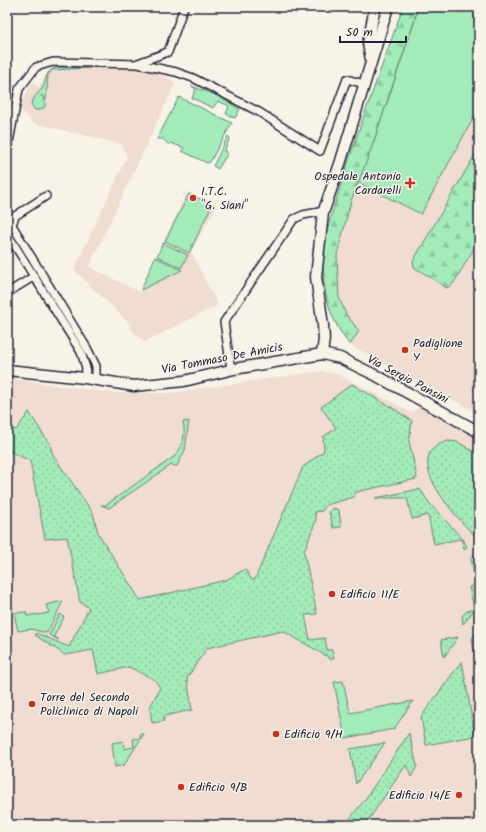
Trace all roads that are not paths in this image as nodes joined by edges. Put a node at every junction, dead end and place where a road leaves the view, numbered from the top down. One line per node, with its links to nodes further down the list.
1 (184, 7): 5 (street)
2 (375, 7): 4 (main road)
3 (388, 7): 4 (main road)
4 (371, 61): 6 (main road)
5 (138, 64): 6 (street); 7 (street)
6 (364, 84): 9 (main road)
7 (7, 153)
8 (46, 196): 10 (street)
9 (324, 212): 13 (main road); 14 (street)
10 (9, 230): 11 (street); 17 (street)
11 (33, 277): 12 (street); 16 (street)
12 (7, 292)
13 (322, 354): 14 (main road, Via Tommaso De Amicis); 18 (main road, Via Sergio Pansini)
14 (233, 369): 17 (main road, Via Tommaso De Amicis)
15 (7, 370): 16 (main road, Via Tommaso De Amicis)
16 (85, 378): 17 (main road, Via Tommaso De Amicis)
17 (96, 380)
18 (479, 432)

